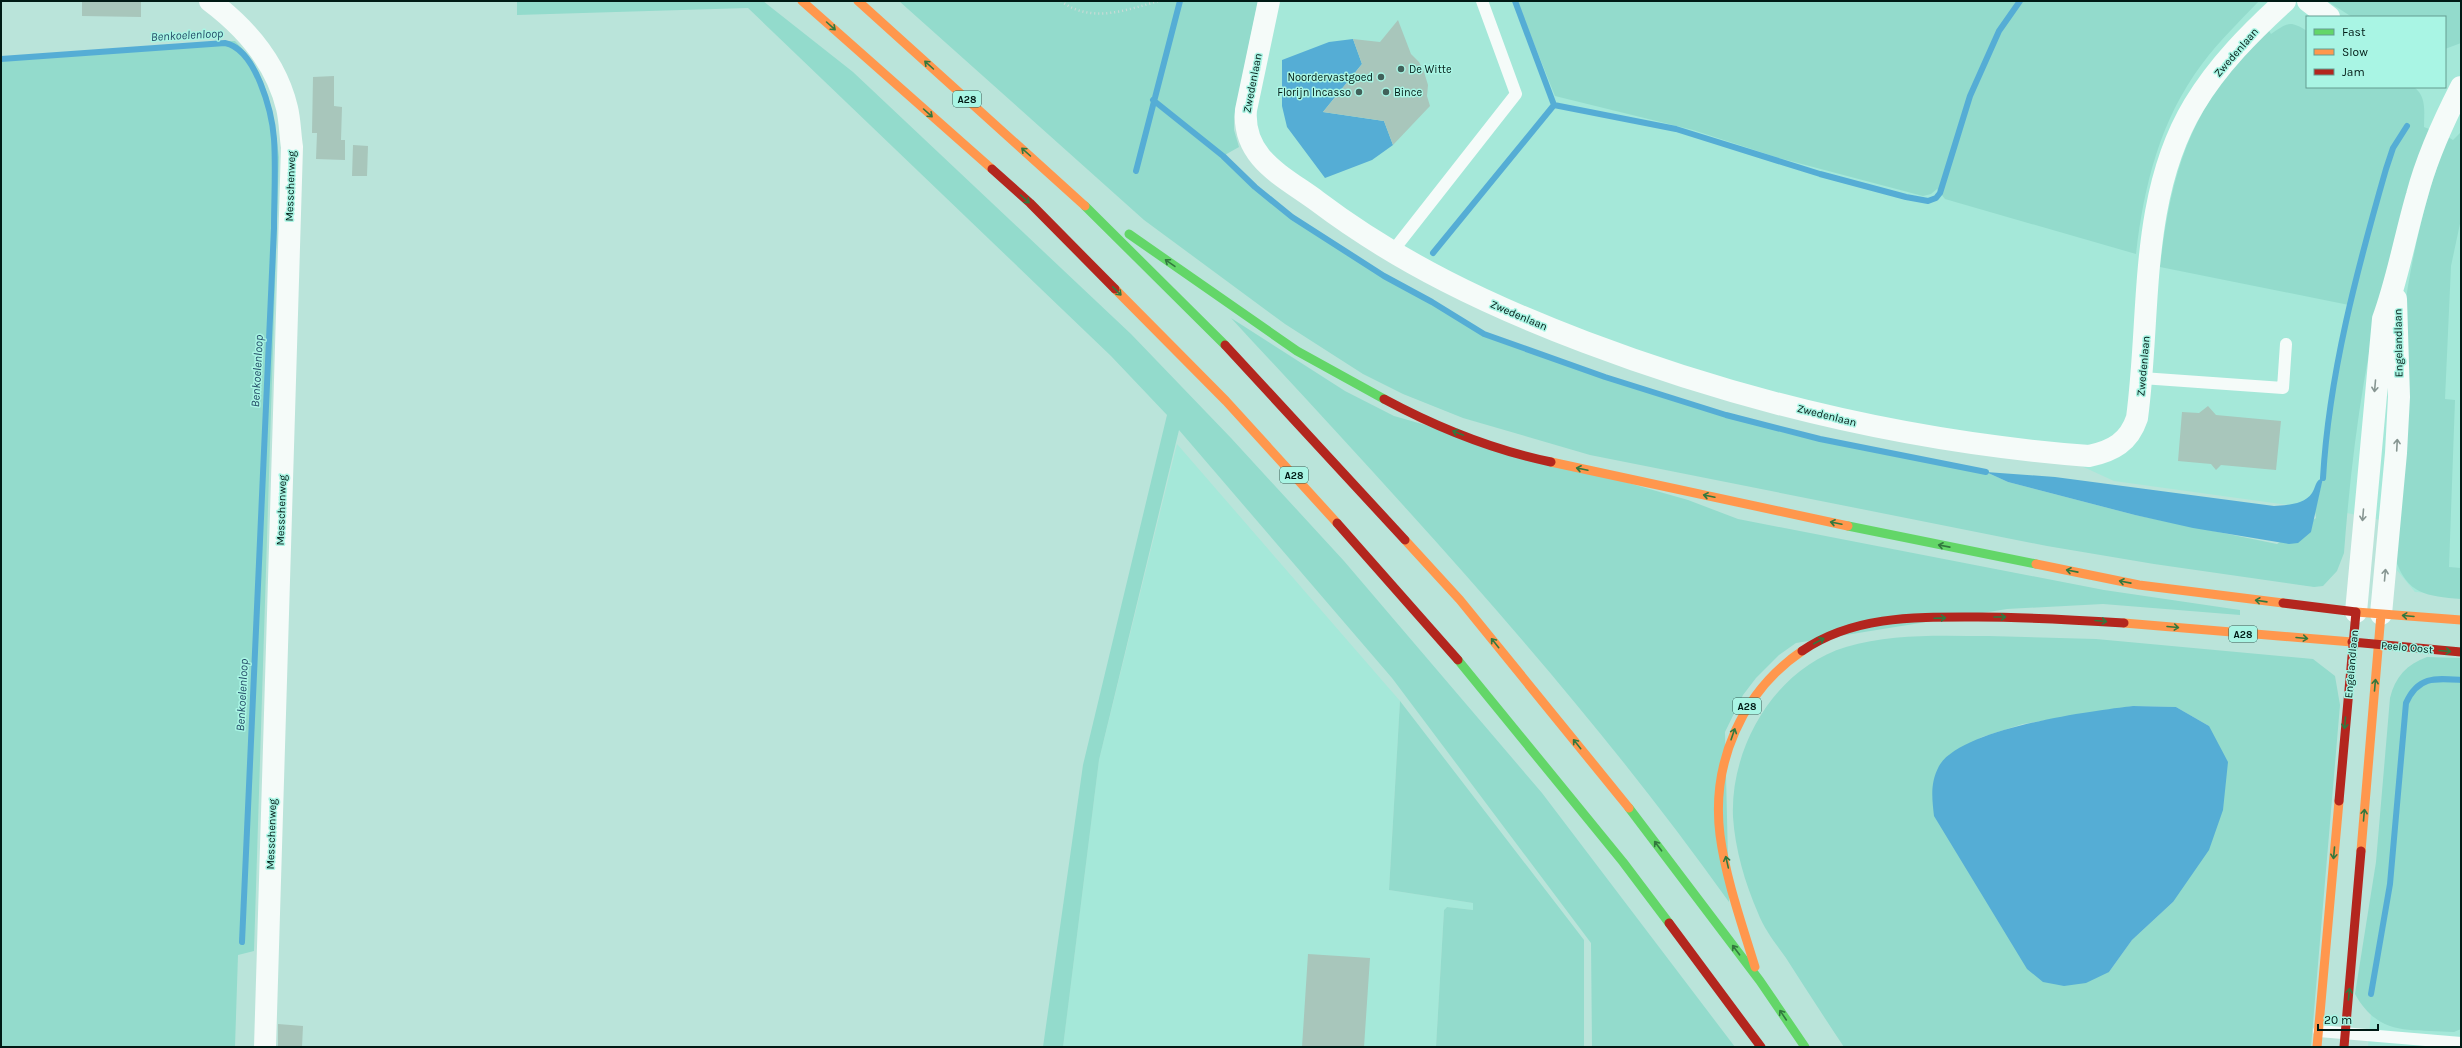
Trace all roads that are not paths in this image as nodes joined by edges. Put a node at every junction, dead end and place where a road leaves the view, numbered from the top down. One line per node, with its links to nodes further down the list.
1 (210, 1): 26 (street, Messchenweg)
2 (802, 1): 27 (main road, A28, one-way to 27)
3 (858, 1): 11 (main road, A28, one-way to 3)
4 (1269, 1): 12 (street, Zwedenlaan)
5 (1482, 1): 12 (lane)
6 (2286, 1): 15 (street, Zwedenlaan)
7 (2308, 1): 8 (street)
8 (2327, 16)
9 (2446, 80): 10 (street)
10 (2461, 88): 13 (street, Engelandlaan)
11 (1076, 197): 16 (main road, A28, one-way to 11); 22 (main road, A28, one-way to 11)
12 (1392, 252): 15 (street, Zwedenlaan)
13 (2396, 284): 16 (street, Engelandlaan, one-way to 16); 17 (street, Engelandlaan, one-way to 13)
14 (2286, 344): 15 (lane)
15 (2142, 378)
16 (2356, 612): 17 (main road); 19 (main road, Engelandlaan)
17 (2381, 614): 18 (main road, one-way to 17); 20 (main road, Engelandlaan)
18 (2461, 620)
19 (2352, 642): 20 (main road, Peelo Oost); 22 (main road, A28, one-way to 19); 23 (main road, Engelandlaan, one-way to 23)
20 (2379, 645): 21 (main road, Peelo Oost, one-way to 21); 24 (main road, Engelandlaan, one-way to 20)
21 (2461, 652)
22 (1760, 981): 28 (main road, A28, one-way to 22)
23 (2318, 1032): 24 (lane); 29 (main road, Engelandlaan)
24 (2345, 1034): 25 (lane); 30 (main road, Engelandlaan)
25 (2461, 1043)
26 (264, 1047)
27 (1761, 1047)
28 (1805, 1047)
29 (2317, 1047)
30 (2344, 1047)

